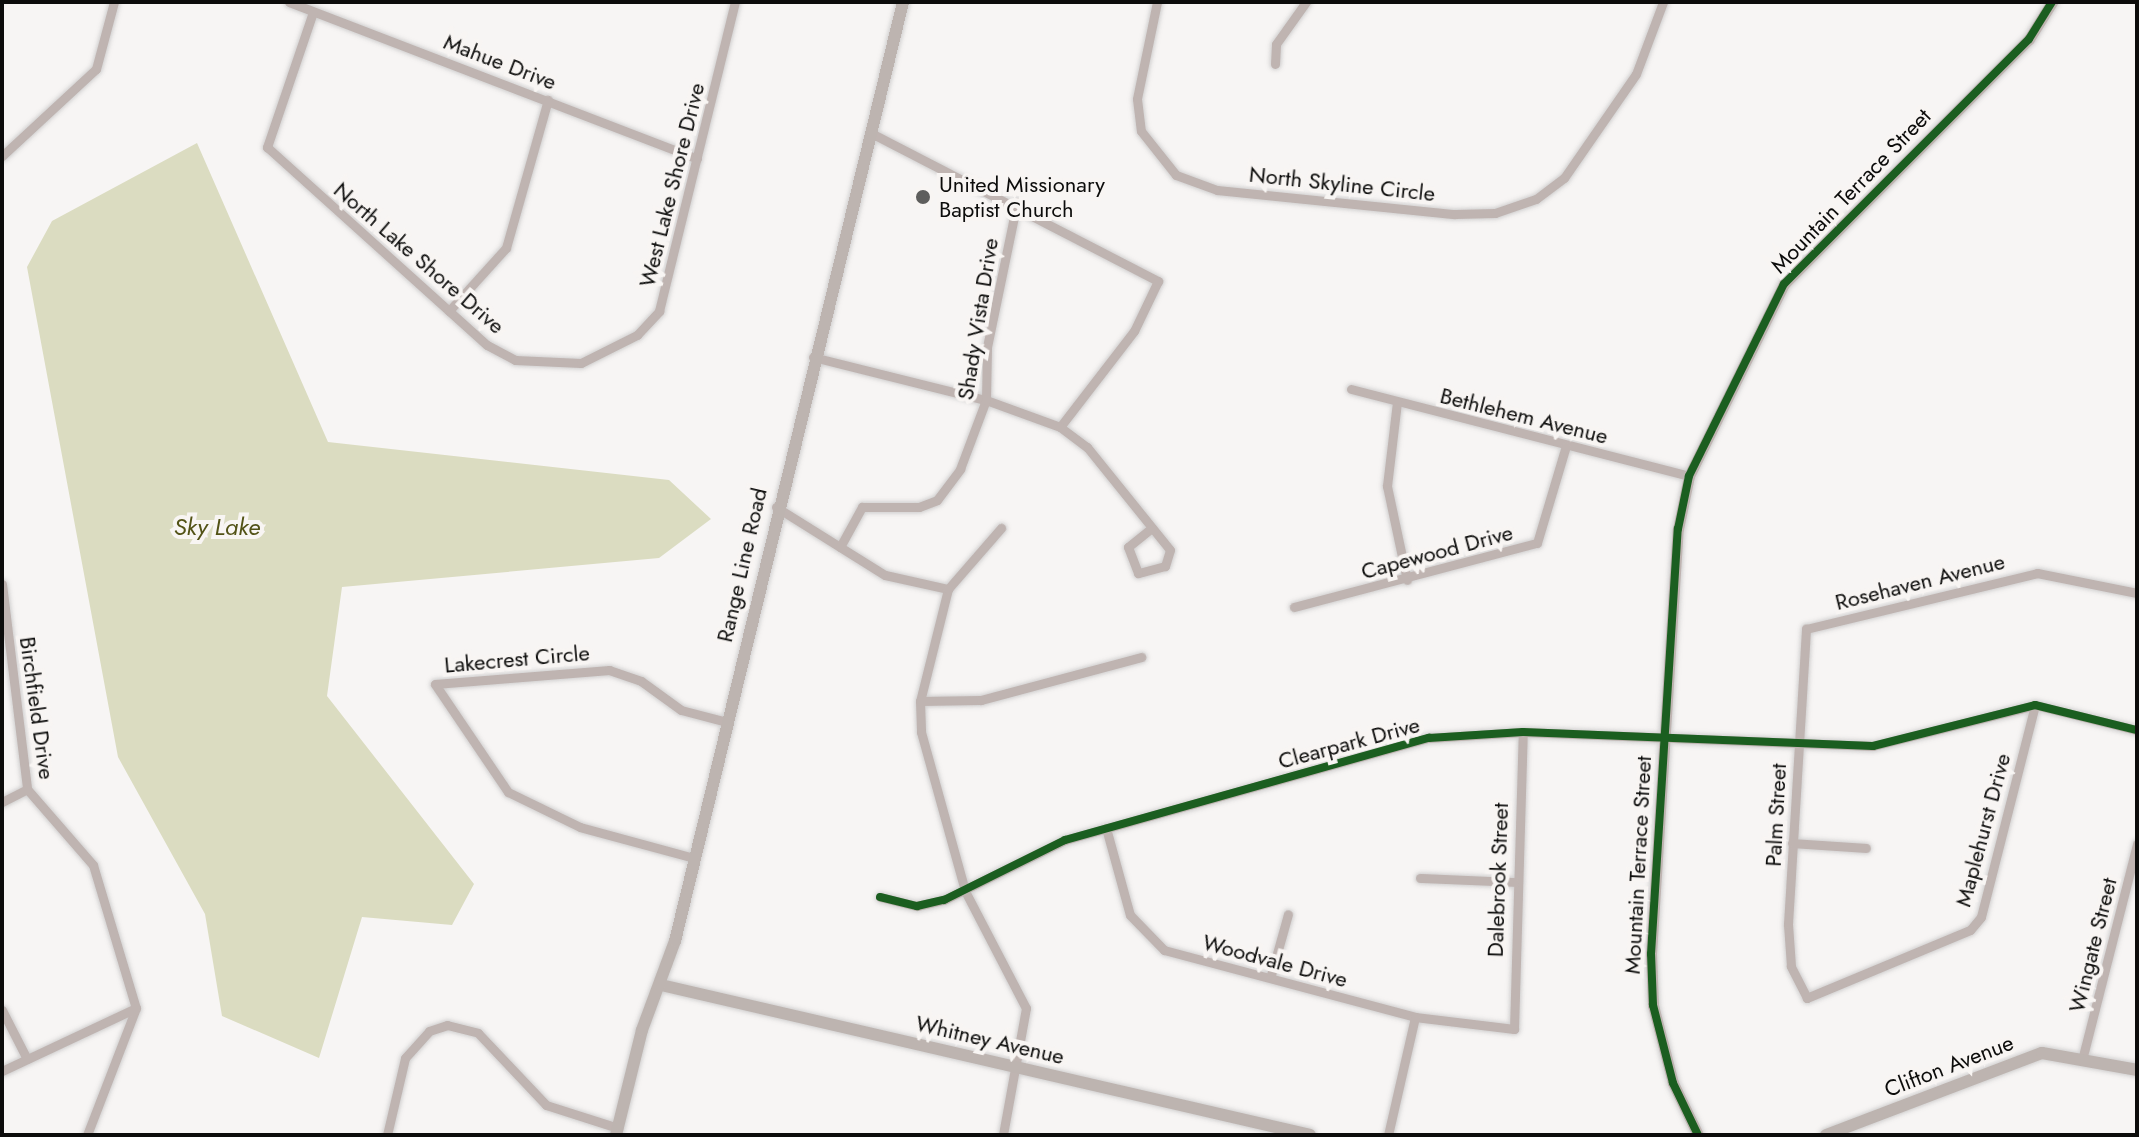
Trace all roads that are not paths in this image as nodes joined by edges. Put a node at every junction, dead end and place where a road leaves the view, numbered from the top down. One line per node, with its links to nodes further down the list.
1 (114, 2): 13 (street)
2 (289, 2): 9 (street, Mahue Drive)
3 (735, 2): 14 (street, West Lake Shore Drive)
4 (903, 2): 12 (main road, Range Line Road)
5 (1157, 2): 7 (street, North Skyline Circle)
6 (1306, 2): 10 (street)
7 (1663, 2)
8 (2052, 2): 24 (street, Mountain Terrace Street)
9 (313, 12): 11 (street, Mahue Drive); 16 (street, North Lake Shore Drive)
10 (1275, 64)
11 (548, 100): 14 (street, Mahue Drive); 16 (street)
12 (873, 134): 15 (street); 18 (main road, Range Line Road)
13 (2, 156)
14 (697, 159): 17 (street, West Lake Shore Drive)
15 (1017, 202): 20 (street, Shady Vista Drive); 22 (street)
16 (449, 311): 17 (street, North Lake Shore Drive)
17 (608, 353)
18 (812, 357): 20 (street); 25 (main road, Range Line Road)
19 (1351, 389): 21 (street, Bethlehem Avenue)
20 (986, 400): 22 (street); 28 (street, Shady Vista Drive)
21 (1397, 402): 23 (street, Bethlehem Avenue); 29 (street)
22 (1060, 427): 27 (street)
23 (1566, 446): 24 (street, Bethlehem Avenue); 29 (street, Capewood Drive)
24 (1689, 476): 41 (street, Mountain Terrace Street)
25 (776, 507): 28 (street); 38 (main road, Range Line Road)
26 (1001, 528): 31 (street)
27 (1150, 529): 27 (street)
28 (840, 547): 31 (street)
29 (1407, 580): 33 (street, Capewood Drive)
30 (2, 584): 43 (street, Birchfield Drive)
31 (948, 589): 36 (street)
32 (2137, 593): 34 (street, Rosehaven Avenue)
33 (1294, 607)
34 (1806, 629): 42 (street, Palm Street)
35 (1141, 657): 36 (street)
36 (920, 701): 52 (street)
37 (2035, 705): 39 (street, Clearpark Drive); 42 (street, Clearpark Drive); 57 (street, Maplehurst Drive)
38 (727, 722): 49 (main road, Range Line Road); 49 (street, Lakecrest Circle)
39 (2137, 730)
40 (1523, 732): 41 (street, Clearpark Drive); 45 (street, Clearpark Drive); 51 (street, Dalebrook Street)
41 (1665, 739): 42 (street, Clearpark Drive); 73 (street, Mountain Terrace Street)
42 (1798, 747): 46 (street, Palm Street)
43 (27, 789): 44 (street); 58 (street, Birchfield Drive)
44 (2, 802)
45 (1106, 828): 52 (street, Clearpark Drive); 55 (street, Woodvale Drive)
46 (1792, 843): 48 (street); 57 (street, Palm Street)
47 (2137, 844): 62 (street, Wingate Street)
48 (1866, 848)
49 (694, 858): 56 (main road, Range Line Road)
50 (1420, 878): 51 (street)
51 (1514, 882): 61 (street, Dalebrook Street)
52 (965, 891): 53 (street, Clearpark Drive); 64 (street)
53 (880, 897)
54 (1288, 914): 55 (street)
55 (1271, 975): 60 (street, Woodvale Drive)
56 (661, 985): 64 (main road, Whitney Avenue); 67 (main road, Range Line Road)
57 (1807, 998)
58 (136, 1008): 63 (street); 68 (street)
59 (2, 1010): 63 (street)
60 (1415, 1017): 61 (street, Woodvale Drive); 72 (street)
61 (1514, 1029)
62 (2083, 1056): 65 (main road, Clifton Avenue); 74 (main road, Clifton Avenue)
63 (27, 1059): 66 (street)
64 (1019, 1068): 70 (street); 71 (main road, Whitney Avenue)
65 (2137, 1070)
66 (2, 1071)
67 (617, 1132): 69 (street)
68 (87, 1135)
69 (387, 1135)
70 (1003, 1135)
71 (1310, 1135)
72 (1388, 1135)
73 (1698, 1135)
74 (1826, 1135)

